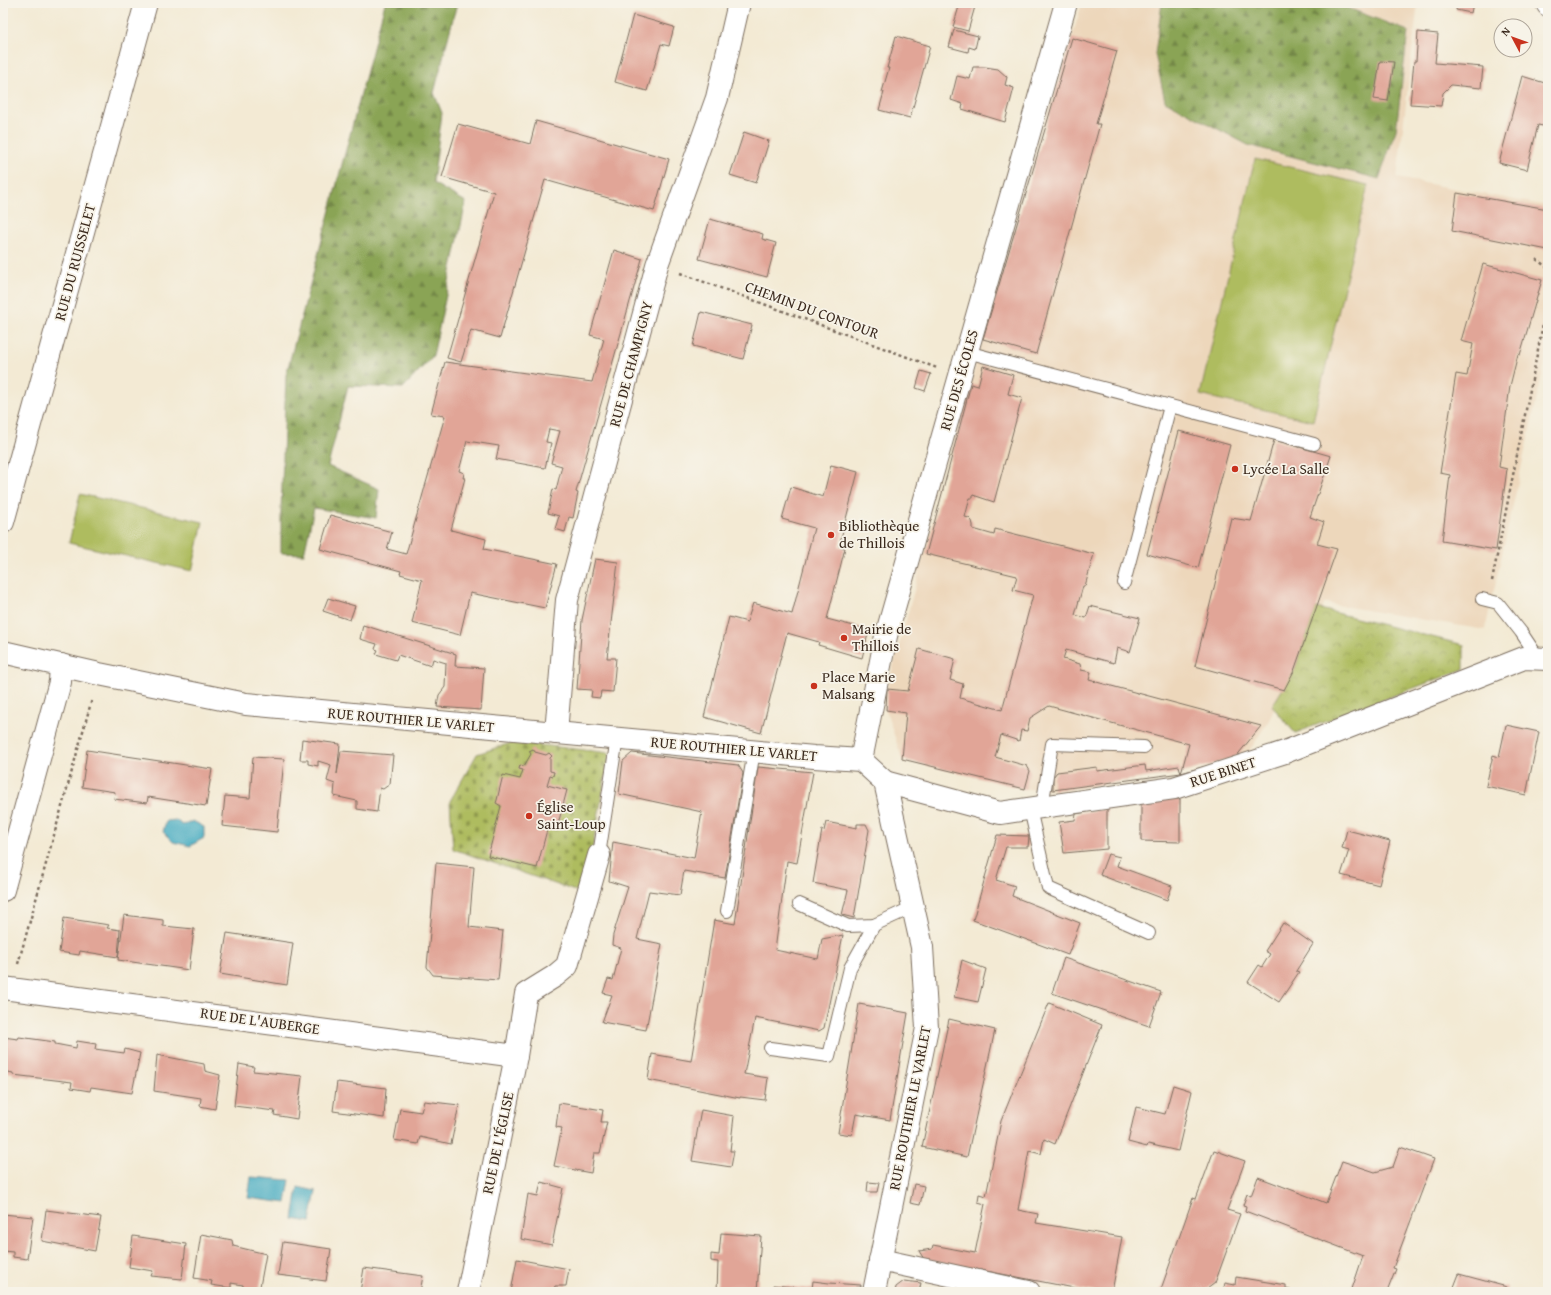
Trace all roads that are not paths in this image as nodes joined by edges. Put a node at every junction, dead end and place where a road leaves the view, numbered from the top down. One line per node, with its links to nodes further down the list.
1 (146, 3): 7 (street, RUE DU RUISSELET)
2 (739, 3): 13 (street, RUE DE CHAMPIGNY)
3 (1066, 3): 4 (street, RUE DES ÉCOLES)
4 (967, 352): 5 (lane); 17 (street, RUE DES ÉCOLES)
5 (1170, 406): 6 (lane); 8 (lane)
6 (1314, 444)
7 (3, 522)
8 (1124, 583)
9 (1485, 600): 11 (lane)
10 (3, 652): 12 (street, RUE ROUTHIER LE VARLET)
11 (1543, 659): 19 (street, RUE BINET)
12 (61, 665): 13 (street, RUE ROUTHIER LE VARLET); 21 (street)
13 (556, 733): 14 (street, RUE ROUTHIER LE VARLET)
14 (617, 738): 16 (street, RUE ROUTHIER LE VARLET); 20 (lane)
15 (1144, 746): 19 (lane)
16 (754, 751): 17 (street, RUE ROUTHIER LE VARLET); 24 (lane)
17 (861, 760): 18 (street)
18 (885, 782): 19 (street, RUE BINET); 23 (street, RUE ROUTHIER LE VARLET)
19 (1036, 808): 26 (lane)
20 (599, 855): 29 (street, RUE DE L'ÉGLISE)
21 (3, 890)
22 (798, 904): 25 (lane)
23 (913, 907): 25 (lane); 30 (street, RUE ROUTHIER LE VARLET)
24 (727, 911)
25 (874, 925): 28 (lane)
26 (1149, 933)
27 (7, 988): 29 (street, RUE DE L'AUBERGE)
28 (770, 1048)
29 (516, 1056): 31 (street, RUE DE L'ÉGLISE)
30 (880, 1260): 32 (street, RUE ROUTHIER LE VARLET); 33 (street)
31 (468, 1292)
32 (874, 1292)
33 (1029, 1292)

